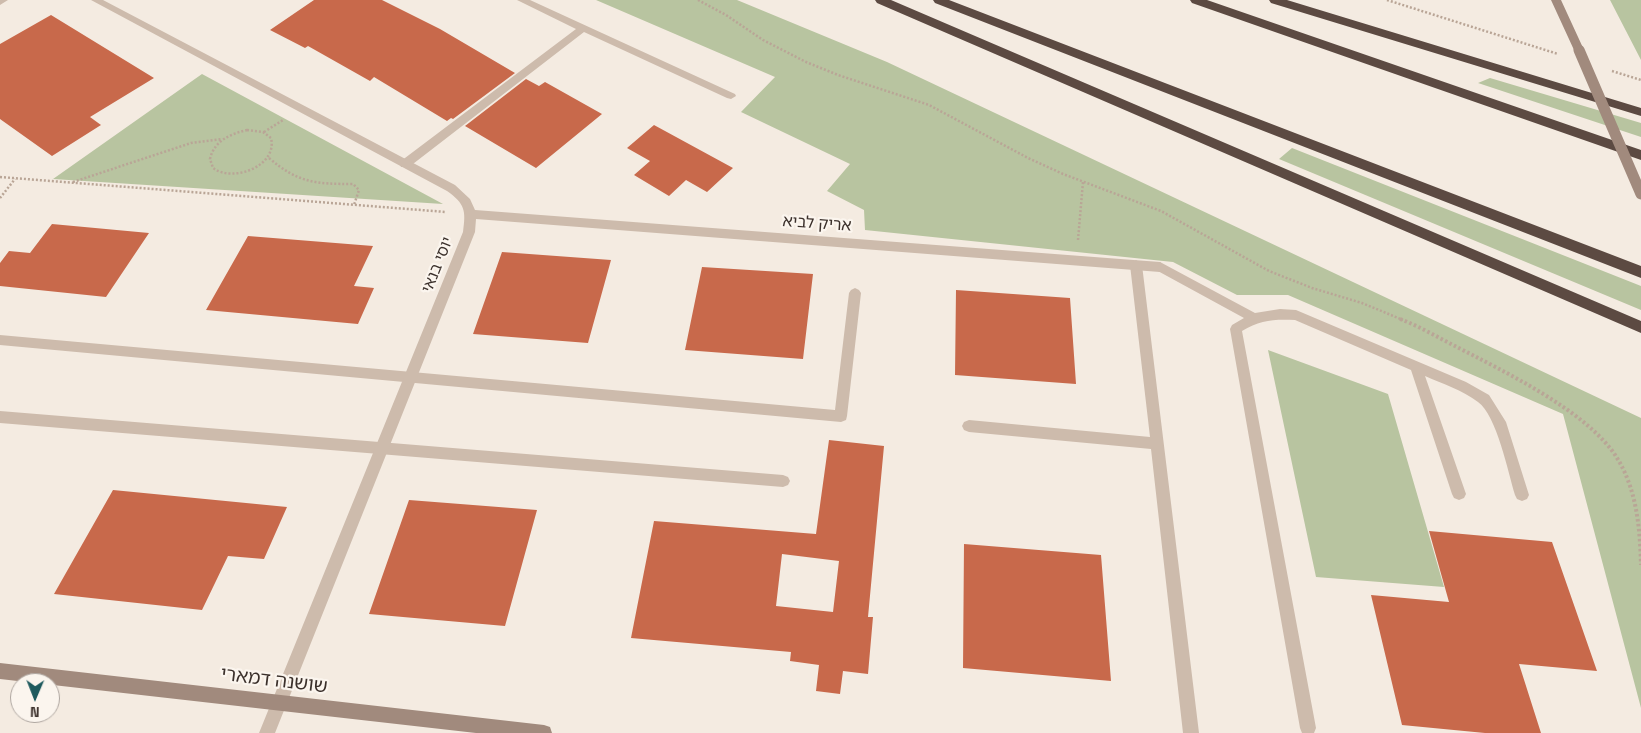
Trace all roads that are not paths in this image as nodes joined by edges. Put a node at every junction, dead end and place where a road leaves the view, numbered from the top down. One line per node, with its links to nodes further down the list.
1 (522, 0): 8 (street)
2 (881, 0): 19 (highway)
3 (939, 0): 16 (highway)
4 (1196, 0): 11 (highway)
5 (1275, 0): 10 (highway)
6 (1556, 0): 13 (main road, bridge)
7 (104, 2): 12 (street)
8 (583, 28): 9 (street); 12 (street)
9 (731, 96)
10 (1641, 112)
11 (1641, 155)
12 (406, 164): 14 (street)
13 (1641, 194)
14 (471, 214): 15 (street, אריק לביא); 22 (street, יוסי בנאי)
15 (1136, 265): 18 (street, אריק לביא); 25 (street)
16 (1641, 272)
17 (855, 293): 22 (street)
18 (1254, 318): 21 (street); 32 (street)
19 (1641, 327)
20 (0, 340): 22 (street)
21 (1416, 367): 28 (street); 29 (street)
22 (410, 377): 26 (street, יוסי בנאי)
23 (0, 417): 26 (street)
24 (969, 426): 25 (street)
25 (1157, 444): 35 (street)
26 (382, 448): 27 (street); 31 (street, יוסי בנאי)
27 (783, 481)
28 (1459, 494)
29 (1522, 495)
30 (0, 671): 31 (main road, שושנה דמארי)
31 (280, 702): 33 (street, יוסי בנאי); 34 (main road, שושנה דמארי)
32 (1308, 728)
33 (268, 733)
34 (544, 733)
35 (1191, 733)

